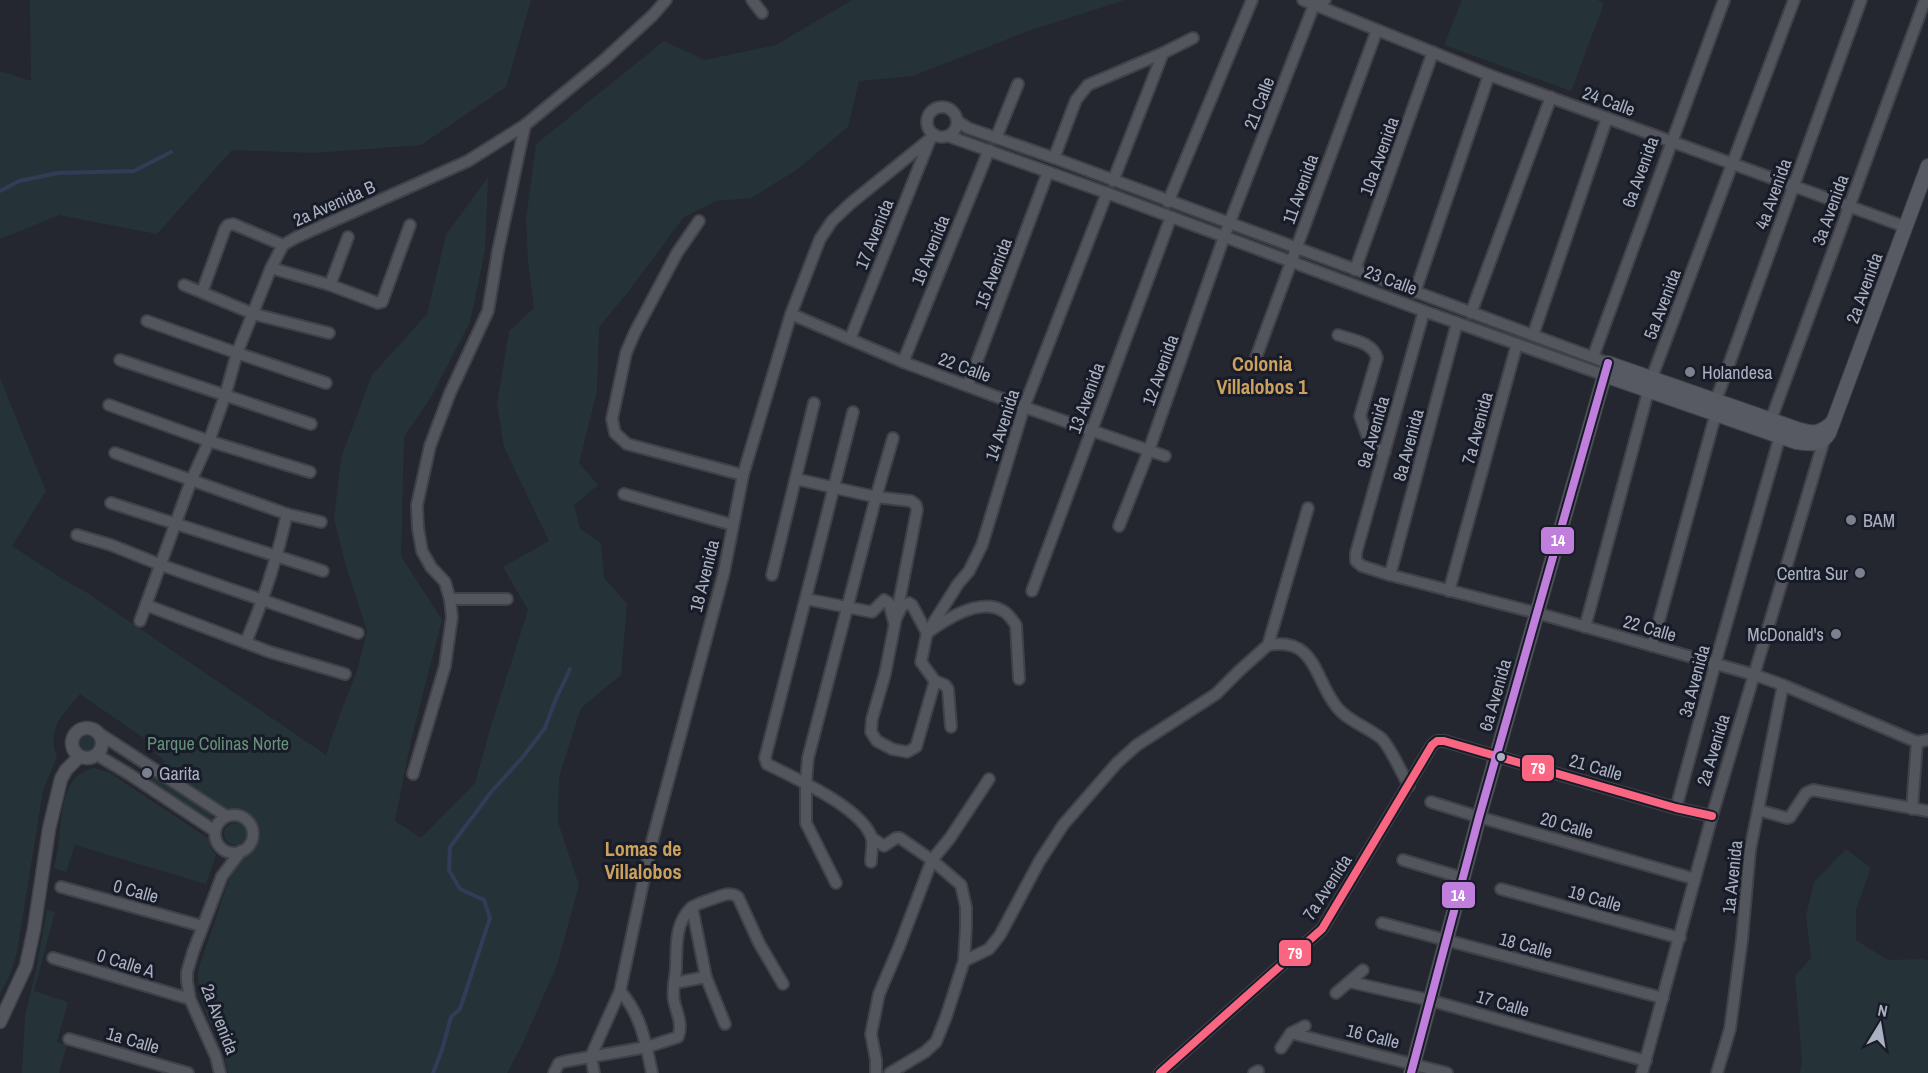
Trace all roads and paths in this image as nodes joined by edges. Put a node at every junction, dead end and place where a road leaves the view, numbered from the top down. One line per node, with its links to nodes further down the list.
1 (666, 0): 21 (street, 2a Avenida B)
2 (752, 0): 11 (street)
3 (1252, 0): 34 (street)
4 (1303, 0): 10 (street, 24 Calle)
5 (1325, 0): 10 (street)
6 (1724, 0): 25 (street, 6a Avenida)
7 (1794, 0): 28 (street, 5a Avenida)
8 (1861, 0): 32 (street, 4a Avenida)
9 (1925, 0): 35 (street, 3a Avenida)
10 (1314, 5): 12 (street, 24 Calle); 38 (street, 21 Calle)
11 (762, 13)
12 (1377, 30): 14 (street, 24 Calle); 44 (street, 11 Avenida)
13 (1193, 38): 15 (street)
14 (1433, 52): 16 (street, 24 Calle); 47 (street, 10a Avenida)
15 (1163, 53): 27 (street); 31 (street)
16 (1489, 75): 18 (street, 24 Calle); 51 (street)
17 (1018, 84): 24 (street)
18 (1551, 97): 19 (street, 24 Calle); 53 (street)
19 (1607, 118): 25 (street, 24 Calle); 60 (street)
20 (957, 121): 22 (street); 23 (street); 24 (street, 23 Calle)
21 (525, 125): 43 (street, 2a Avenida B); 111 (street)
22 (948, 136): 23 (street); 26 (street, 23 Calle)
23 (932, 138): 55 (street, 18 Avenida); 61 (street, 17 Avenida)
24 (996, 138): 27 (street, 23 Calle)
25 (1671, 141): 28 (street, 24 Calle); 64 (street, 6a Avenida)
26 (988, 150): 30 (street, 23 Calle); 67 (street, 16 Avenida)
27 (1054, 158): 31 (street, 23 Calle)
28 (1733, 164): 32 (street, 24 Calle); 70 (street, 5a Avenida)
29 (1928, 166): 40 (main road, 2a Avenida)
30 (1048, 172): 33 (street, 23 Calle); 71 (street, 15 Avenida)
31 (1113, 181): 34 (street, 23 Calle)
32 (1794, 186): 35 (street, 24 Calle); 76 (street, 4a Avenida)
33 (1107, 193): 36 (street, 23 Calle); 75 (street, 14 Avenida)
34 (1168, 201): 38 (street, 23 Calle)
35 (1850, 206): 40 (street, 24 Calle); 79 (street, 3a Avenida)
36 (1171, 217): 42 (street, 23 Calle); 80 (street, 13 Avenida)
37 (699, 221): 89 (street)
38 (1230, 224): 42 (street, 12 Avenida); 44 (street, 23 Calle)
39 (410, 225): 49 (street)
40 (1906, 227): 81 (main road, 2a Avenida)
41 (348, 237): 49 (street)
42 (1224, 237): 45 (street, 23 Calle); 84 (street, 12 Avenida)
43 (283, 245): 46 (street, 2a Avenida B); 50 (street)
44 (1296, 248): 45 (street, 11 Avenida); 47 (street, 23 Calle)
45 (1291, 262): 52 (street, 23 Calle); 66 (street, 11 Avenida)
46 (271, 268): 49 (street); 54 (street, 2a Avenida B)
47 (1355, 270): 51 (street, 23 Calle)
48 (184, 285): 50 (street)
49 (330, 285)
50 (202, 292): 54 (street)
51 (1415, 292): 53 (street, 23 Calle)
52 (1424, 311): 57 (street, 23 Calle); 85 (street, 9a Avenida)
53 (1471, 313): 60 (street, 23 Calle)
54 (254, 314): 58 (street); 63 (street, 2a Avenida B)
55 (791, 314): 61 (street, 22 Calle); 89 (street, 18 Avenida)
56 (147, 321): 63 (street)
57 (1457, 323): 62 (street, 23 Calle); 108 (street, 8a Avenida)
58 (329, 333)
59 (1338, 335): 85 (street)
60 (1533, 335): 64 (street, 23 Calle)
61 (850, 339): 67 (street, 22 Calle)
62 (1517, 344): 68 (street, 23 Calle); 110 (street, 7a Avenida)
63 (237, 353): 69 (street); 72 (street, 2a Avenida B)
64 (1593, 357): 68 (street, 23 Calle)
65 (120, 360): 72 (street)
66 (1255, 360)
67 (903, 362): 71 (street, 22 Calle)
68 (1606, 369): 70 (main road, 23 Calle); 117 (main road, 6a Avenida)
69 (326, 383)
70 (1651, 384): 76 (main road, 23 Calle); 120 (street, 5a Avenida)
71 (968, 385): 75 (street, 22 Calle)
72 (225, 396): 78 (street); 83 (street, 2a Avenida B)
73 (814, 403): 90 (street)
74 (109, 405): 83 (street)
75 (1024, 407): 80 (street, 22 Calle); 122 (street, 14 Avenida)
76 (1716, 407): 79 (main road, 23 Calle); 125 (street, 4a Avenida)
77 (853, 412): 92 (street)
78 (311, 424)
79 (1775, 429): 81 (main road, 23 Calle); 126 (street, 3a Avenida)
80 (1092, 430): 84 (street, 22 Calle); 109 (street, 13 Avenida)
81 (1826, 432): 128 (street, 2a Avenida)
82 (893, 438): 94 (street)
83 (209, 441): 88 (street); 91 (street, 2a Avenida B)
84 (1149, 450): 87 (street, 22 Calle); 101 (street, 12 Avenida)
85 (1385, 452): 104 (street, 9a Avenida)
86 (115, 453): 91 (street)
87 (1165, 456)
88 (310, 472)
89 (743, 475): 100 (street, 18 Avenida)
90 (796, 479): 92 (street); 107 (street)
91 (191, 481): 97 (street); 99 (street, 2a Avenida B)
92 (833, 487): 94 (street); 113 (street)
93 (624, 494): 100 (street)
94 (876, 497): 116 (street); 119 (street)
95 (111, 503): 99 (street)
96 (1308, 508): 124 (street)
97 (286, 514): 98 (street); 103 (street)
98 (321, 522)
99 (175, 525): 103 (street); 105 (street, 2a Avenida B)
100 (733, 525): 178 (street, 18 Avenida)
101 (1119, 526)
102 (77, 535): 105 (street)
103 (277, 557): 106 (street); 114 (street)
104 (1356, 561): 108 (street, 22 Calle)
105 (161, 565): 114 (street); 115 (street, 2a Avenida B)
106 (323, 571)
107 (772, 575)
108 (1390, 575): 110 (street, 22 Calle)
109 (1032, 591)
110 (1449, 591): 117 (street, 22 Calle)
111 (450, 599): 112 (street); 141 (street)
112 (507, 599)
113 (806, 599): 116 (street); 143 (street)
114 (264, 600): 121 (street); 123 (street)
115 (146, 605): 118 (street, 2a Avenida B); 123 (street)
116 (848, 607): 119 (street); 143 (street)
117 (1537, 613): 120 (street, 22 Calle); 137 (main road, 6a Avenida)
118 (140, 621)
119 (894, 622): 122 (street); 130 (street)
120 (1585, 627): 125 (street, 22 Calle)
121 (358, 633)
122 (927, 633): 129 (street); 130 (street, 14 Avenida)
123 (246, 642): 127 (street)
124 (1268, 645): 144 (street); 172 (street)
125 (1652, 646): 126 (street, 22 Calle)
126 (1715, 664): 128 (street, 22 Calle); 146 (street, 3a Avenida)
127 (345, 674)
128 (1755, 675): 131 (street, 22 Calle); 151 (street, 2a Avenida)
129 (1019, 679)
130 (935, 681): 132 (street)
131 (1783, 685): 135 (street, 22 Calle); 148 (street, 1a Avenida)
132 (951, 727)
133 (94, 730): 136 (street); 138 (street); 139 (street)
134 (1437, 741): 137 (street, 21 Calle); 144 (street, 7a Avenida)
135 (1923, 741): 147 (street)
136 (97, 755): 138 (street); 140 (street)
137 (1497, 756): 146 (street, 21 Calle); 152 (main road, 6a Avenida)
138 (79, 757): 183 (street)
139 (139, 758): 140 (street); 150 (street)
140 (129, 774): 153 (street)
141 (413, 774)
142 (989, 780): 157 (street)
143 (806, 782): 154 (street); 163 (street)
144 (1409, 786): 200 (street, 7a Avenida)
145 (1431, 802): 152 (street, 20 Calle)
146 (1676, 808): 151 (street, 21 Calle)
147 (1912, 809): 148 (street); 149 (street)
148 (1758, 810): 203 (street, 1a Avenida)
149 (1928, 811)
150 (226, 816): 153 (street); 156 (street)
151 (1712, 816): 162 (street, 2a Avenida)
152 (1479, 818): 161 (main road, 6a Avenida); 162 (street, 20 Calle)
153 (215, 831): 155 (street)
154 (872, 838): 157 (street); 159 (street)
155 (219, 845): 156 (street); 160 (street, 2a Avenida)
156 (241, 851): 160 (street, 2a Avenida)
157 (932, 860): 172 (street); 198 (street)
158 (1403, 860): 161 (street)
159 (871, 862)
160 (222, 876): 168 (street, 2a Avenida)
161 (1463, 878): 170 (main road, 6a Avenida)
162 (1695, 879): 169 (street, 2a Avenida)
163 (836, 883)
164 (61, 887): 168 (street, 0 Calle)
165 (1501, 889): 169 (street, 19 Calle)
166 (692, 907): 174 (street); 176 (street); 177 (street)
167 (1382, 924): 170 (street, 18 Calle)
168 (202, 926): 181 (street, 2a Avenida)
169 (1680, 938): 180 (street, 2a Avenida)
170 (1446, 941): 180 (street, 18 Calle); 182 (main road, 6a Avenida)
171 (53, 958): 181 (street, 0 Calle A)
172 (964, 961): 199 (street)
173 (1363, 970): 175 (street)
174 (706, 977): 176 (street); 184 (street)
175 (1350, 982): 179 (street); 182 (street, 17 Calle)
176 (674, 983): 188 (street)
177 (783, 984)
178 (620, 991): 188 (street); 190 (street, 18 Avenida)
179 (1336, 993)
180 (1663, 998): 191 (street, 2a Avenida)
181 (190, 999): 194 (street, 2a Avenida)
182 (1429, 1000): 191 (street, 17 Calle); 192 (main road, 6a Avenida)
183 (0, 1022)
184 (724, 1024)
185 (1305, 1026): 186 (street)
186 (1291, 1033): 189 (street); 192 (street, 16 Calle)
187 (69, 1039): 193 (street, 1a Calle)
188 (647, 1047): 190 (street); 197 (street)
189 (1281, 1048)
190 (591, 1056): 195 (street); 196 (street)
191 (1646, 1061): 202 (street, 2a Avenida)
192 (1412, 1068): 201 (street, 16 Calle)
193 (188, 1073)
194 (220, 1073)
195 (554, 1073)
196 (594, 1073)
197 (652, 1073)
198 (876, 1073)
199 (890, 1073)
200 (1160, 1073)
201 (1447, 1073)
202 (1642, 1073)
203 (1717, 1073)

